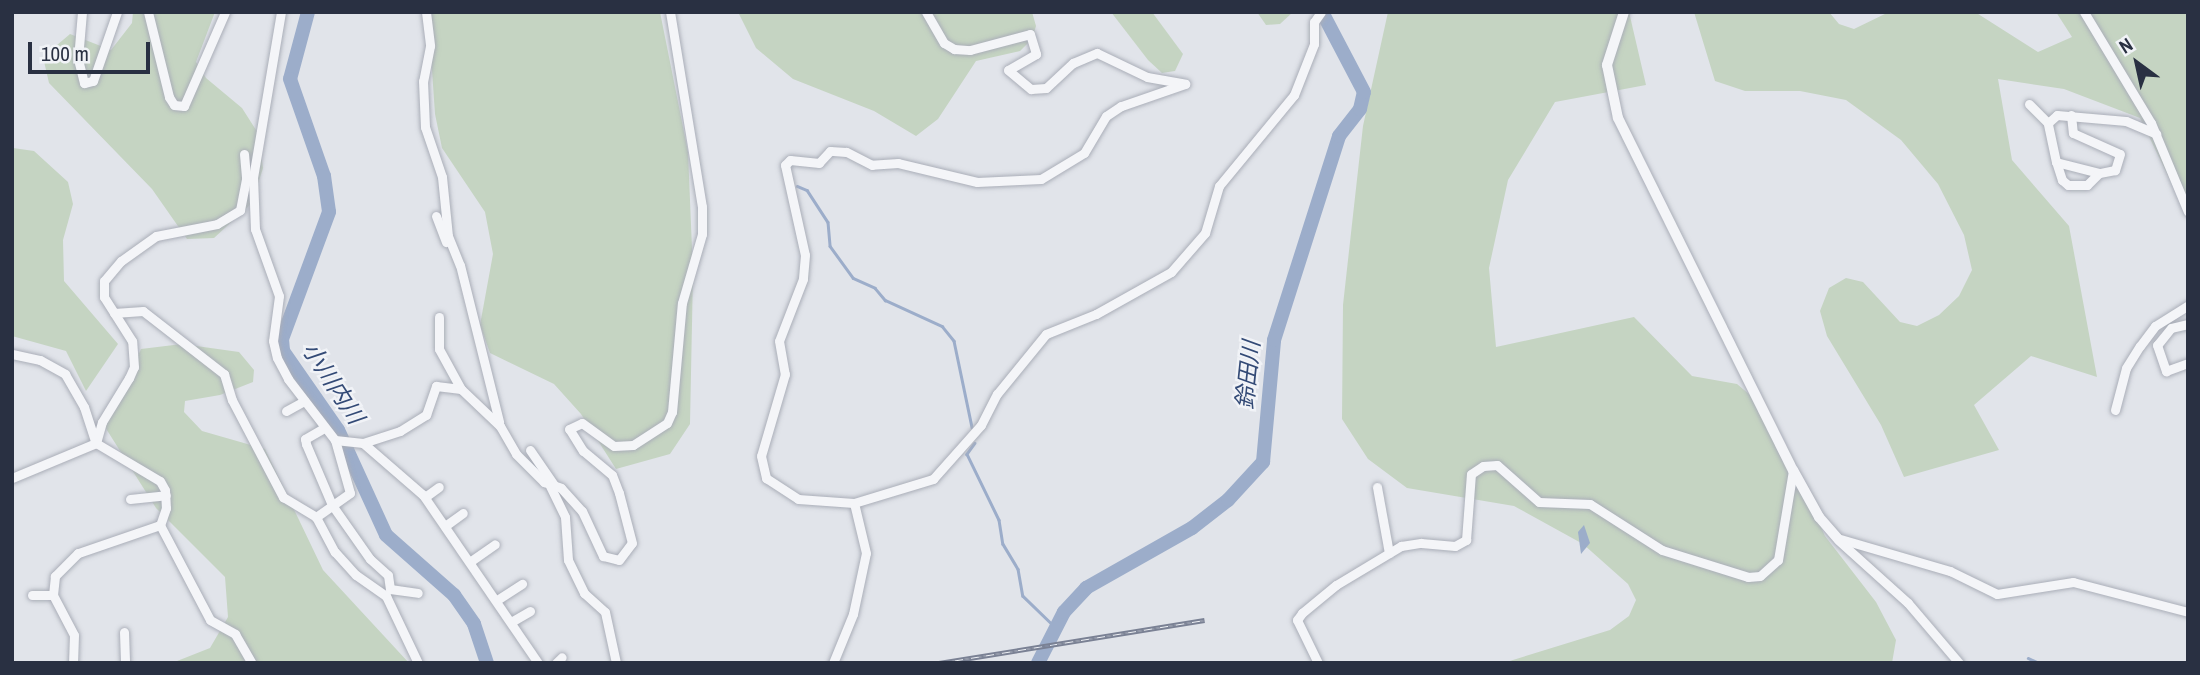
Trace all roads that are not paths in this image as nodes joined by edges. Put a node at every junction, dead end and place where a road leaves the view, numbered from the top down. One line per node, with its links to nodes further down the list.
1 (82, 12): 2 (street)
2 (117, 12)
3 (148, 12): 4 (street)
4 (225, 12)
5 (281, 12): 19 (street)
6 (426, 12): 22 (street)
7 (670, 12): 41 (street)
8 (926, 12): 47 (street)
9 (1321, 12): 47 (street)
10 (1624, 12): 39 (street)
11 (2084, 12): 15 (street)
12 (2029, 104): 14 (street)
13 (2071, 115): 14 (street); 15 (street); 18 (street)
14 (2048, 123): 17 (street)
15 (2155, 134): 20 (street)
16 (244, 154): 19 (street)
17 (2056, 169): 18 (street); 18 (street)
18 (2099, 173)
19 (249, 177): 24 (street); 30 (street)
20 (2188, 212)
21 (436, 216): 22 (street)
22 (453, 247): 33 (street)
23 (2188, 305): 31 (street)
24 (114, 313): 36 (street); 50 (street)
25 (439, 317): 29 (street)
26 (2188, 324): 28 (street)
27 (12, 354): 36 (street)
28 (2188, 363)
29 (460, 389): 33 (street); 37 (street)
30 (303, 401): 32 (street); 34 (street)
31 (2115, 410)
32 (286, 411)
33 (500, 426): 41 (street)
34 (324, 428): 35 (street); 48 (street)
35 (336, 441): 37 (street); 48 (street)
36 (96, 443): 40 (street); 44 (street)
37 (360, 443): 45 (street)
38 (530, 450): 41 (street)
39 (1793, 470): 53 (street); 55 (street)
40 (12, 478)
41 (552, 486): 72 (street)
42 (439, 487): 45 (street)
43 (1377, 487): 55 (street)
44 (166, 495): 46 (street); 51 (street)
45 (425, 497): 52 (street)
46 (130, 499)
47 (854, 503): 73 (street)
48 (332, 506): 50 (street); 58 (street)
49 (463, 513): 52 (street)
50 (316, 517): 58 (street)
51 (160, 525): 61 (street); 69 (street)
52 (445, 526): 56 (street)
53 (1836, 538): 64 (street); 75 (street)
54 (495, 544): 56 (street)
55 (1389, 553): 74 (street)
56 (471, 561): 62 (street)
57 (522, 584): 62 (street)
58 (388, 593): 59 (street); 70 (street)
59 (418, 593)
60 (32, 595): 61 (street)
61 (52, 595): 67 (street)
62 (496, 600): 65 (street)
63 (530, 611): 65 (street)
64 (2188, 612)
65 (511, 622): 71 (street)
66 (124, 632): 68 (street)
67 (73, 663)
68 (125, 663)
69 (252, 663)
70 (418, 663)
71 (538, 663)
72 (616, 663)
73 (833, 663)
74 (1318, 663)
75 (1959, 663)

